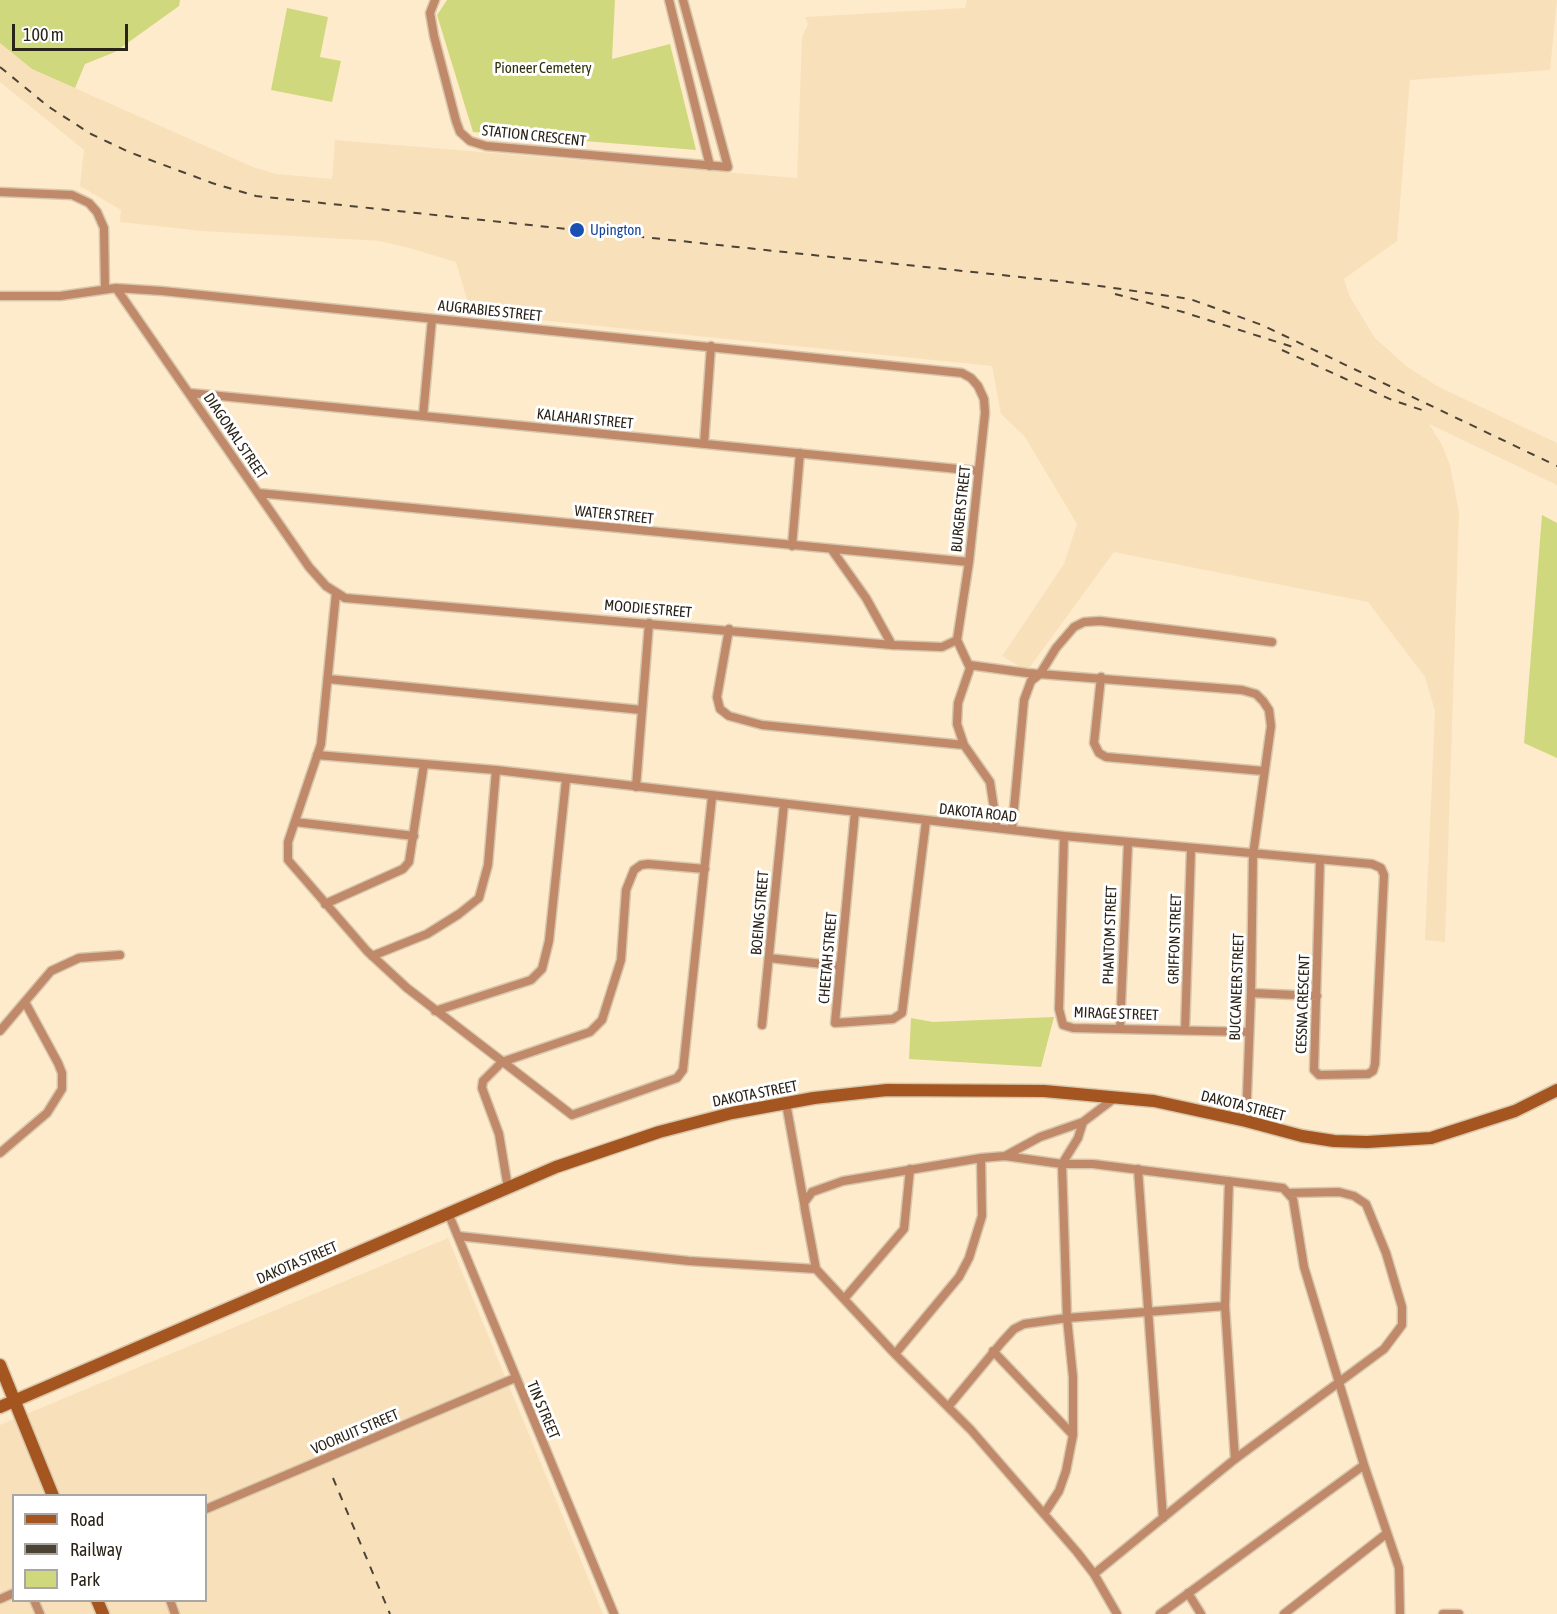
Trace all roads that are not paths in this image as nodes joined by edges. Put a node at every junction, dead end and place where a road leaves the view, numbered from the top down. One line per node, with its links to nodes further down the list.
1 (435, 0): 4 (street, STATION CRESCENT)
2 (669, 0): 4 (street)
3 (683, 0): 4 (street, STATION CRESCENT)
4 (710, 166)
5 (0, 192): 7 (street)
6 (116, 288): 7 (street, AUGRABIES STREET); 9 (street, AUGRABIES STREET); 12 (street, DIAGONAL STREET)
7 (105, 289): 8 (street, AUGRABIES STREET)
8 (0, 296)
9 (432, 319): 10 (street, AUGRABIES STREET); 13 (street)
10 (711, 346): 11 (street, AUGRABIES STREET); 14 (street)
11 (975, 382): 16 (street, BURGER STREET)
12 (190, 393): 13 (street, KALAHARI STREET); 17 (street, DIAGONAL STREET)
13 (423, 416): 14 (street, KALAHARI STREET)
14 (704, 444): 15 (street, KALAHARI STREET)
15 (800, 453): 16 (street, KALAHARI STREET); 18 (street)
16 (978, 471): 20 (street, BURGER STREET)
17 (258, 493): 18 (street, WATER STREET); 21 (street, DIAGONAL STREET)
18 (792, 546): 19 (street, WATER STREET)
19 (832, 550): 20 (street, WATER STREET); 26 (street)
20 (969, 562): 24 (street, BURGER STREET)
21 (336, 594): 22 (street, MOODIE STREET); 30 (street)
22 (649, 623): 23 (street, MOODIE STREET); 31 (street)
23 (729, 629): 26 (street, MOODIE STREET); 32 (street)
24 (957, 640): 26 (street, MOODIE STREET); 27 (street)
25 (1272, 642): 28 (street)
26 (892, 645)
27 (969, 664): 28 (street, BUCCANEER STREET); 32 (street)
28 (1040, 674): 29 (street, BUCCANEER STREET); 45 (street)
29 (1101, 677): 36 (street, BUCCANEER STREET); 36 (street)
30 (328, 679): 31 (street); 33 (street)
31 (642, 710): 38 (street)
32 (964, 745): 44 (street)
33 (318, 755): 34 (street, DAKOTA ROAD); 43 (street)
34 (424, 764): 35 (street, DAKOTA ROAD); 46 (street)
35 (496, 770): 37 (street, DAKOTA ROAD); 56 (street)
36 (1263, 771): 50 (street, BUCCANEER STREET)
37 (566, 780): 38 (street, DAKOTA ROAD); 62 (street)
38 (636, 787): 39 (street, DAKOTA ROAD)
39 (712, 797): 40 (street, DAKOTA ROAD); 52 (street)
40 (784, 804): 41 (street, DAKOTA ROAD); 57 (street, BOEING STREET)
41 (855, 813): 42 (street, DAKOTA ROAD); 58 (street, CHEETAH STREET)
42 (926, 821): 44 (street, DAKOTA ROAD); 58 (street, CHEETAH STREET)
43 (295, 822): 46 (street); 54 (street)
44 (997, 828): 45 (street, DAKOTA ROAD)
45 (1012, 830): 47 (street, DAKOTA ROAD)
46 (414, 836): 54 (street)
47 (1064, 836): 48 (street, DAKOTA ROAD); 64 (street, MIRAGE STREET)
48 (1128, 843): 49 (street, DAKOTA ROAD); 64 (street, PHANTOM STREET)
49 (1191, 849): 50 (street, DAKOTA ROAD); 65 (street, GRIFFON STREET)
50 (1253, 855): 51 (street, DAKOTA ROAD); 59 (street, BUCCANEER STREET)
51 (1320, 860): 53 (street, DAKOTA ROAD); 60 (street, CESSNA CRESCENT)
52 (705, 870): 68 (street); 68 (street)
53 (1384, 875): 60 (street, CESSNA CRESCENT)
54 (325, 904): 56 (street)
55 (120, 955): 61 (street)
56 (372, 956): 62 (street)
57 (769, 958): 58 (street); 63 (street, BOEING STREET)
58 (840, 966)
59 (1251, 993): 60 (street); 67 (street, BUCCANEER STREET)
60 (1317, 996)
61 (26, 1004): 66 (street); 74 (street)
62 (435, 1011): 68 (street)
63 (762, 1025)
64 (1120, 1029): 65 (street, MIRAGE STREET)
65 (1185, 1030): 67 (street, MIRAGE STREET)
66 (0, 1031)
67 (1249, 1032): 72 (street, BUCCANEER STREET)
68 (502, 1062): 81 (street)
69 (1557, 1090): 72 (street, DAKOTA STREET)
70 (1116, 1096): 71 (street, DAKOTA STREET); 72 (street, DAKOTA STREET); 73 (street)
71 (786, 1103): 81 (street, DAKOTA STREET); 83 (street)
72 (1246, 1120)
73 (1083, 1122): 75 (street); 77 (street)
74 (0, 1153)
75 (1005, 1156): 76 (street); 77 (street)
76 (981, 1158): 78 (street); 92 (street)
77 (1062, 1164): 79 (street); 90 (street)
78 (910, 1169): 83 (street); 87 (street)
79 (1138, 1170): 80 (street); 89 (street)
80 (1229, 1181): 82 (street); 88 (street)
81 (508, 1188): 84 (street, DAKOTA STREET)
82 (1288, 1193): 95 (street); 95 (street)
83 (804, 1203): 86 (street)
84 (449, 1215): 85 (street, TIN STREET); 96 (street, DAKOTA STREET)
85 (458, 1236): 86 (street); 94 (street, TIN STREET)
86 (816, 1269): 87 (street)
87 (844, 1299): 92 (street)
88 (1225, 1305): 89 (street); 100 (street)
89 (1148, 1312): 90 (street); 105 (street)
90 (1067, 1318): 91 (street); 99 (street)
91 (993, 1351): 98 (street); 99 (street)
92 (895, 1354): 98 (street)
93 (0, 1365): 96 (street)
94 (515, 1378): 103 (street, VOORUIT STREET); 109 (street, TIN STREET)
95 (1339, 1384): 100 (street); 101 (street)
96 (15, 1401): 97 (street, DAKOTA STREET); 102 (street)
97 (0, 1407)
98 (948, 1407): 104 (street)
99 (1073, 1435): 104 (street)
100 (1235, 1459): 105 (street)
101 (1364, 1465): 106 (street); 108 (street)
102 (52, 1494)
103 (207, 1509)
104 (1044, 1514): 107 (street)
105 (1163, 1518): 107 (street)
106 (1386, 1534): 113 (street); 114 (street)
107 (1094, 1574): 110 (street)
108 (1188, 1593): 111 (street); 112 (street)
109 (614, 1614)
110 (1118, 1614)
111 (1160, 1614)
112 (1201, 1614)
113 (1284, 1614)
114 (1400, 1614)
115 (1443, 1614): 116 (street)
116 (1459, 1614)

